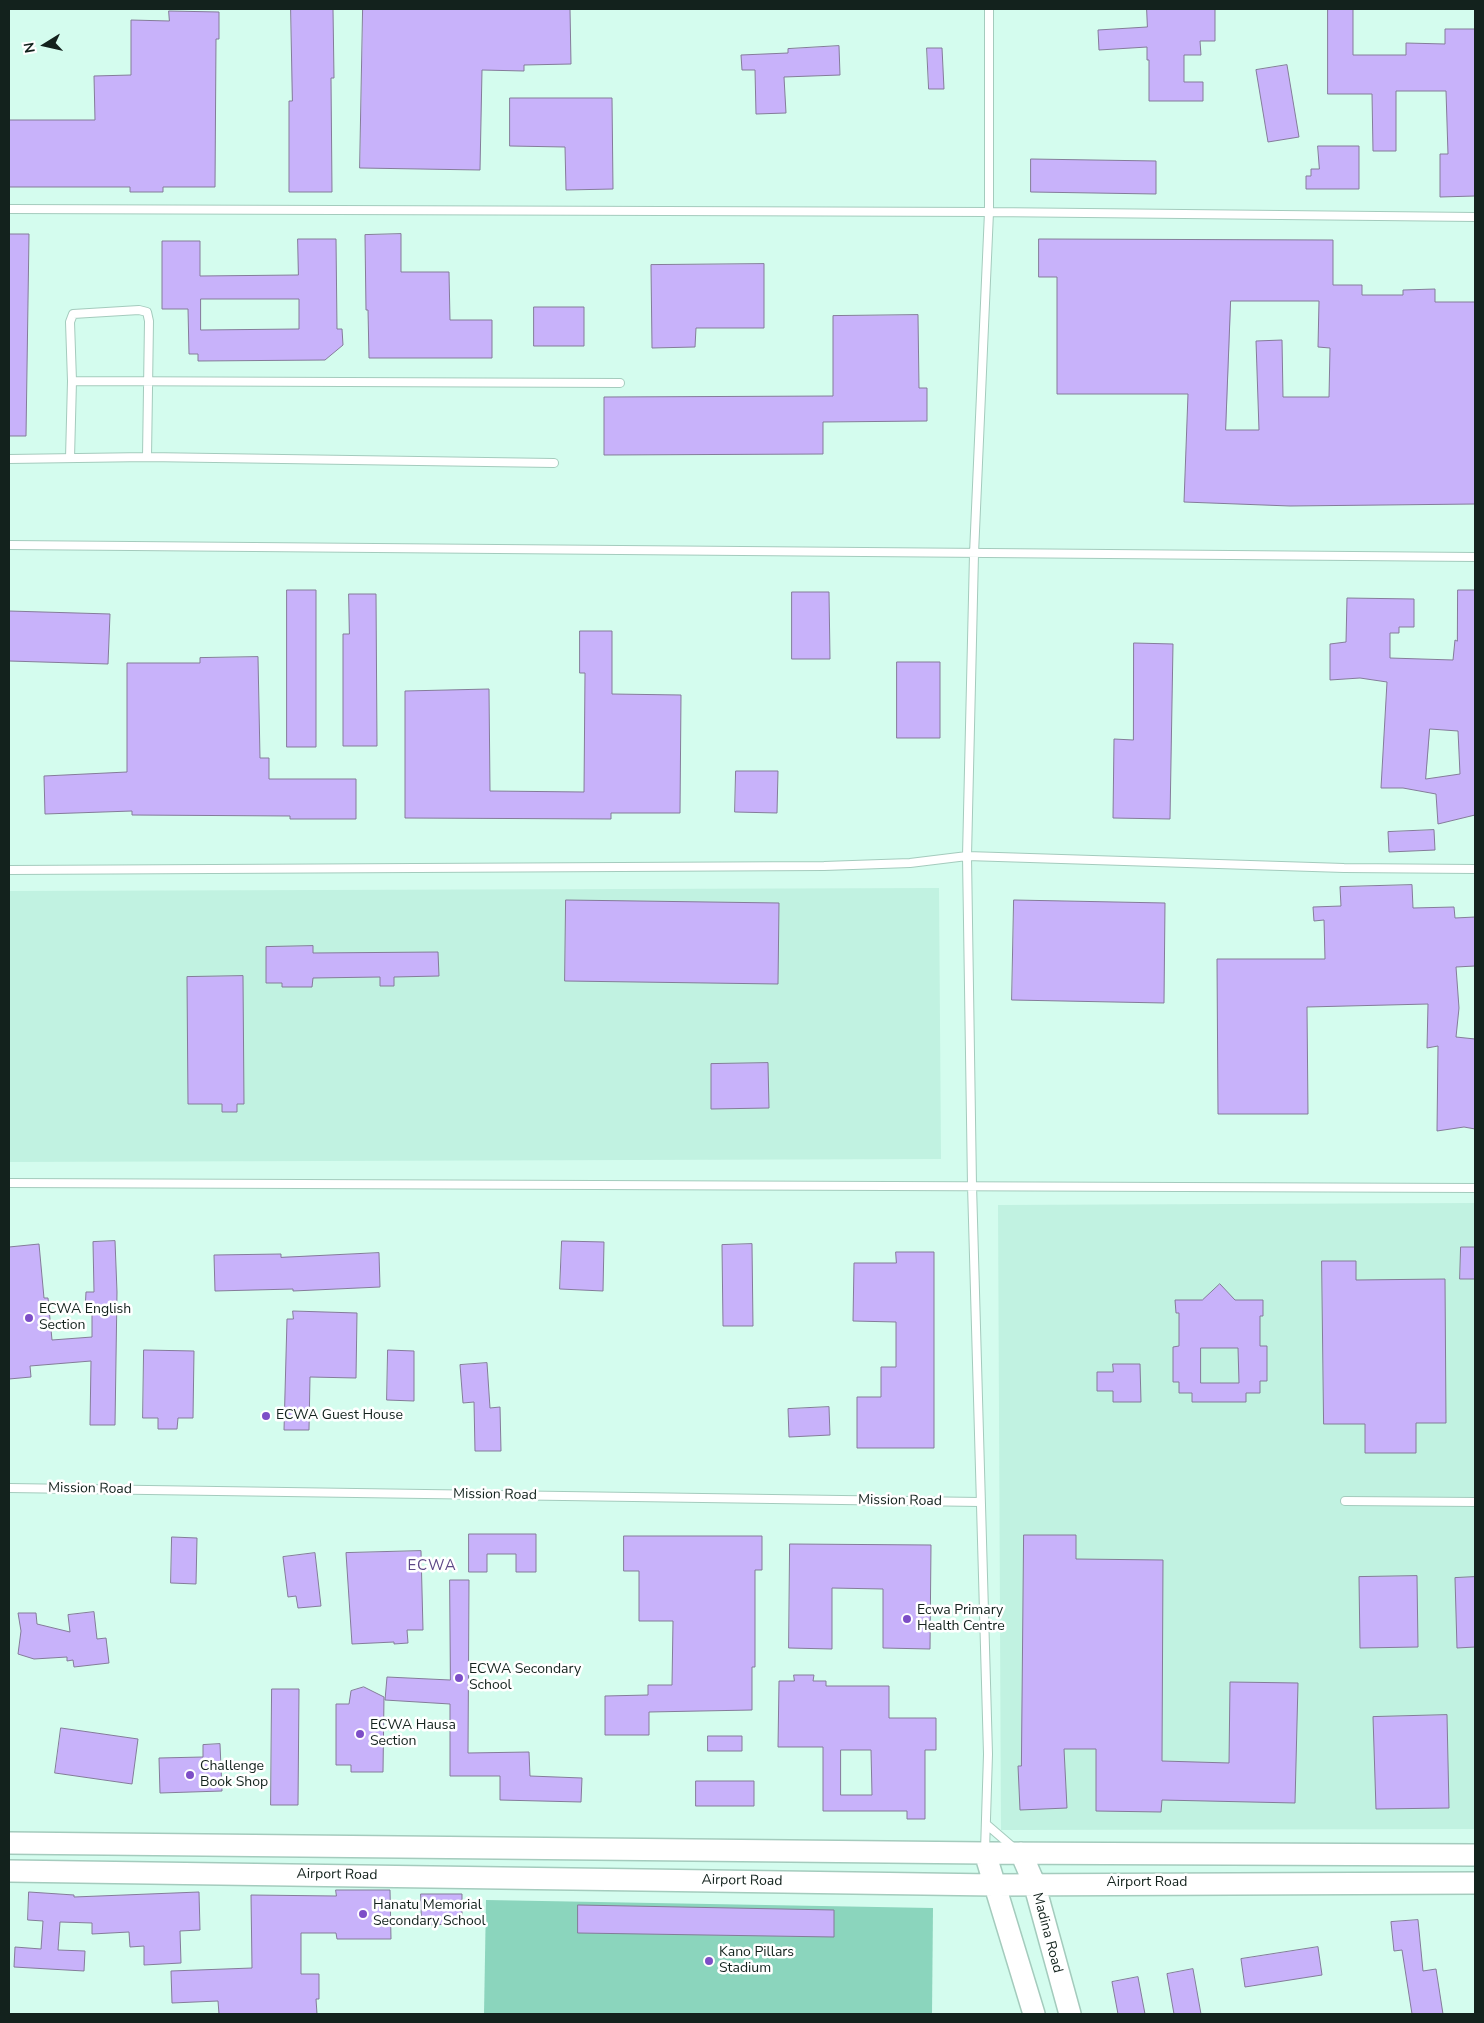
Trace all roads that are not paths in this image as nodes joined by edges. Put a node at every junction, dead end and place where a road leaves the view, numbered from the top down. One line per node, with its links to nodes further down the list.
1 (989, 9): 3 (lane)
2 (9, 209): 3 (lane)
3 (989, 212): 4 (lane); 13 (lane)
4 (1475, 217)
5 (72, 381): 6 (lane); 6 (lane); 9 (lane)
6 (147, 381): 7 (lane); 8 (lane)
7 (620, 383)
8 (146, 457): 9 (lane); 11 (lane)
9 (70, 458): 10 (lane)
10 (9, 459)
11 (554, 463)
12 (9, 545): 13 (lane)
13 (974, 554): 14 (lane); 15 (lane)
14 (1475, 557)
15 (967, 856): 16 (lane); 17 (lane); 19 (lane)
16 (9, 870)
17 (1475, 870)
18 (9, 1183): 19 (lane)
19 (972, 1185): 20 (lane); 22 (lane)
20 (1475, 1188)
21 (9, 1488): 22 (lane, Mission Road)
22 (980, 1502): 25 (lane)
23 (1345, 1502): 24 (lane)
24 (1475, 1502)
25 (986, 1824): 27 (lane); 28 (lane)
26 (9, 1843): 27 (main road, Airport Road)
27 (985, 1853): 28 (main road, Airport Road); 33 (main road)
28 (1020, 1853): 29 (main road, Airport Road); 31 (main road, Madina Road)
29 (1475, 1855)
30 (9, 1871): 33 (main road, Airport Road)
31 (1034, 1883): 32 (main road, Airport Road); 33 (main road, Airport Road); 35 (main road, Madina Road)
32 (1475, 1883)
33 (994, 1885): 34 (main road)
34 (1034, 2014)
35 (1070, 2014)

